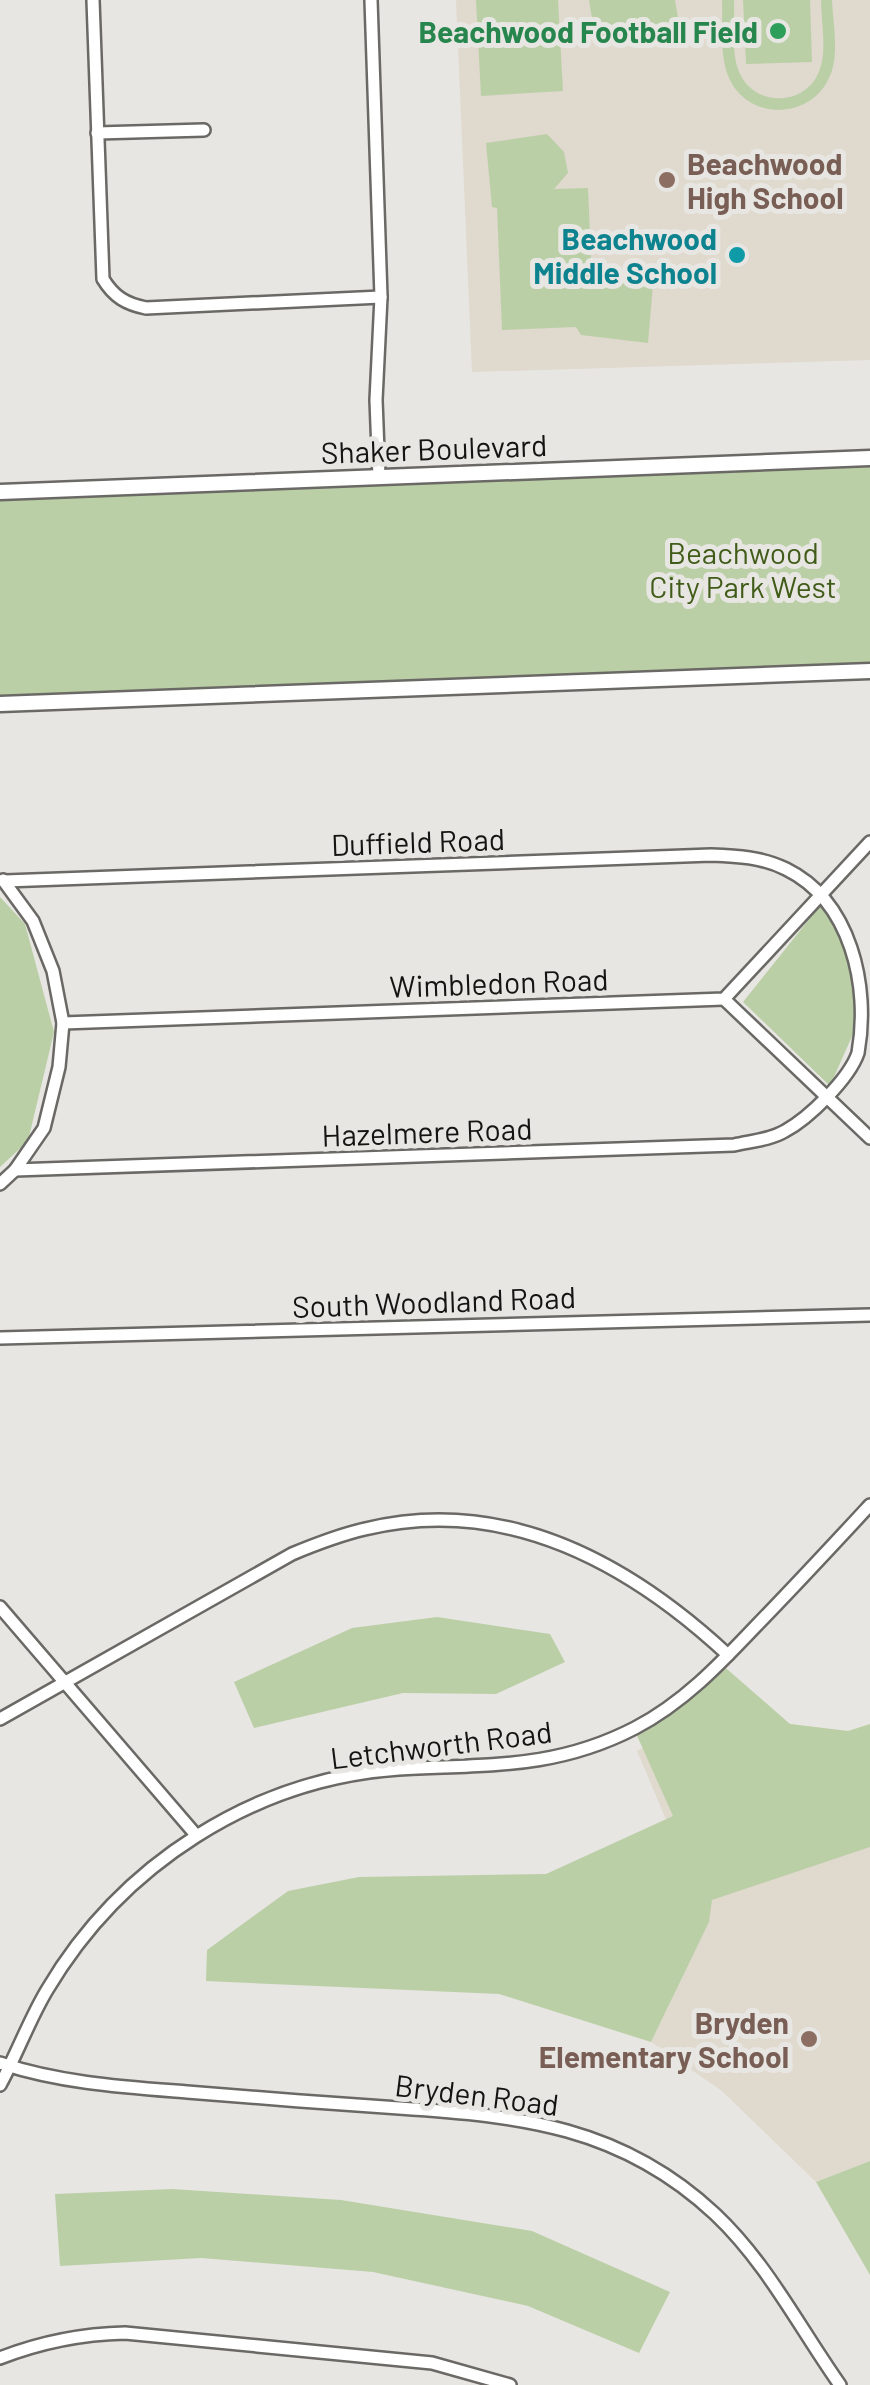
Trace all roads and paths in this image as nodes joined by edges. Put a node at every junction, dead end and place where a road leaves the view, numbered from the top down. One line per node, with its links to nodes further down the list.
1 (93, 0): 4 (street)
2 (371, 0): 5 (street)
3 (204, 130): 4 (street)
4 (97, 133): 5 (street)
5 (380, 297): 7 (street)
6 (870, 458): 7 (main road, Shaker Boulevard)
7 (379, 477): 8 (main road, Shaker Boulevard)
8 (0, 492)
9 (870, 671): 10 (main road)
10 (0, 704)
11 (870, 842): 13 (street)
12 (2, 879): 13 (street, Duffield Road); 15 (street)
13 (822, 895): 14 (street); 16 (street, Hazelmere Road)
14 (724, 998): 15 (street, Wimbledon Road); 16 (street)
15 (63, 1022): 18 (street)
16 (828, 1098): 17 (street); 18 (street, Hazelmere Road)
17 (870, 1138)
18 (15, 1170): 19 (street)
19 (0, 1184)
20 (870, 1315): 21 (street, South Woodland Road)
21 (0, 1338)
22 (870, 1505): 24 (street, Letchworth Road)
23 (0, 1607): 25 (street)
24 (728, 1655): 25 (street); 27 (street, Letchworth Road)
25 (65, 1682): 26 (street); 27 (street)
26 (0, 1719)
27 (196, 1835): 28 (street, Letchworth Road)
28 (5, 2065): 29 (street, Letchworth Road); 32 (street, Bryden Road)
29 (0, 2085)
30 (0, 2358): 31 (street)
31 (510, 2385)
32 (840, 2385)

